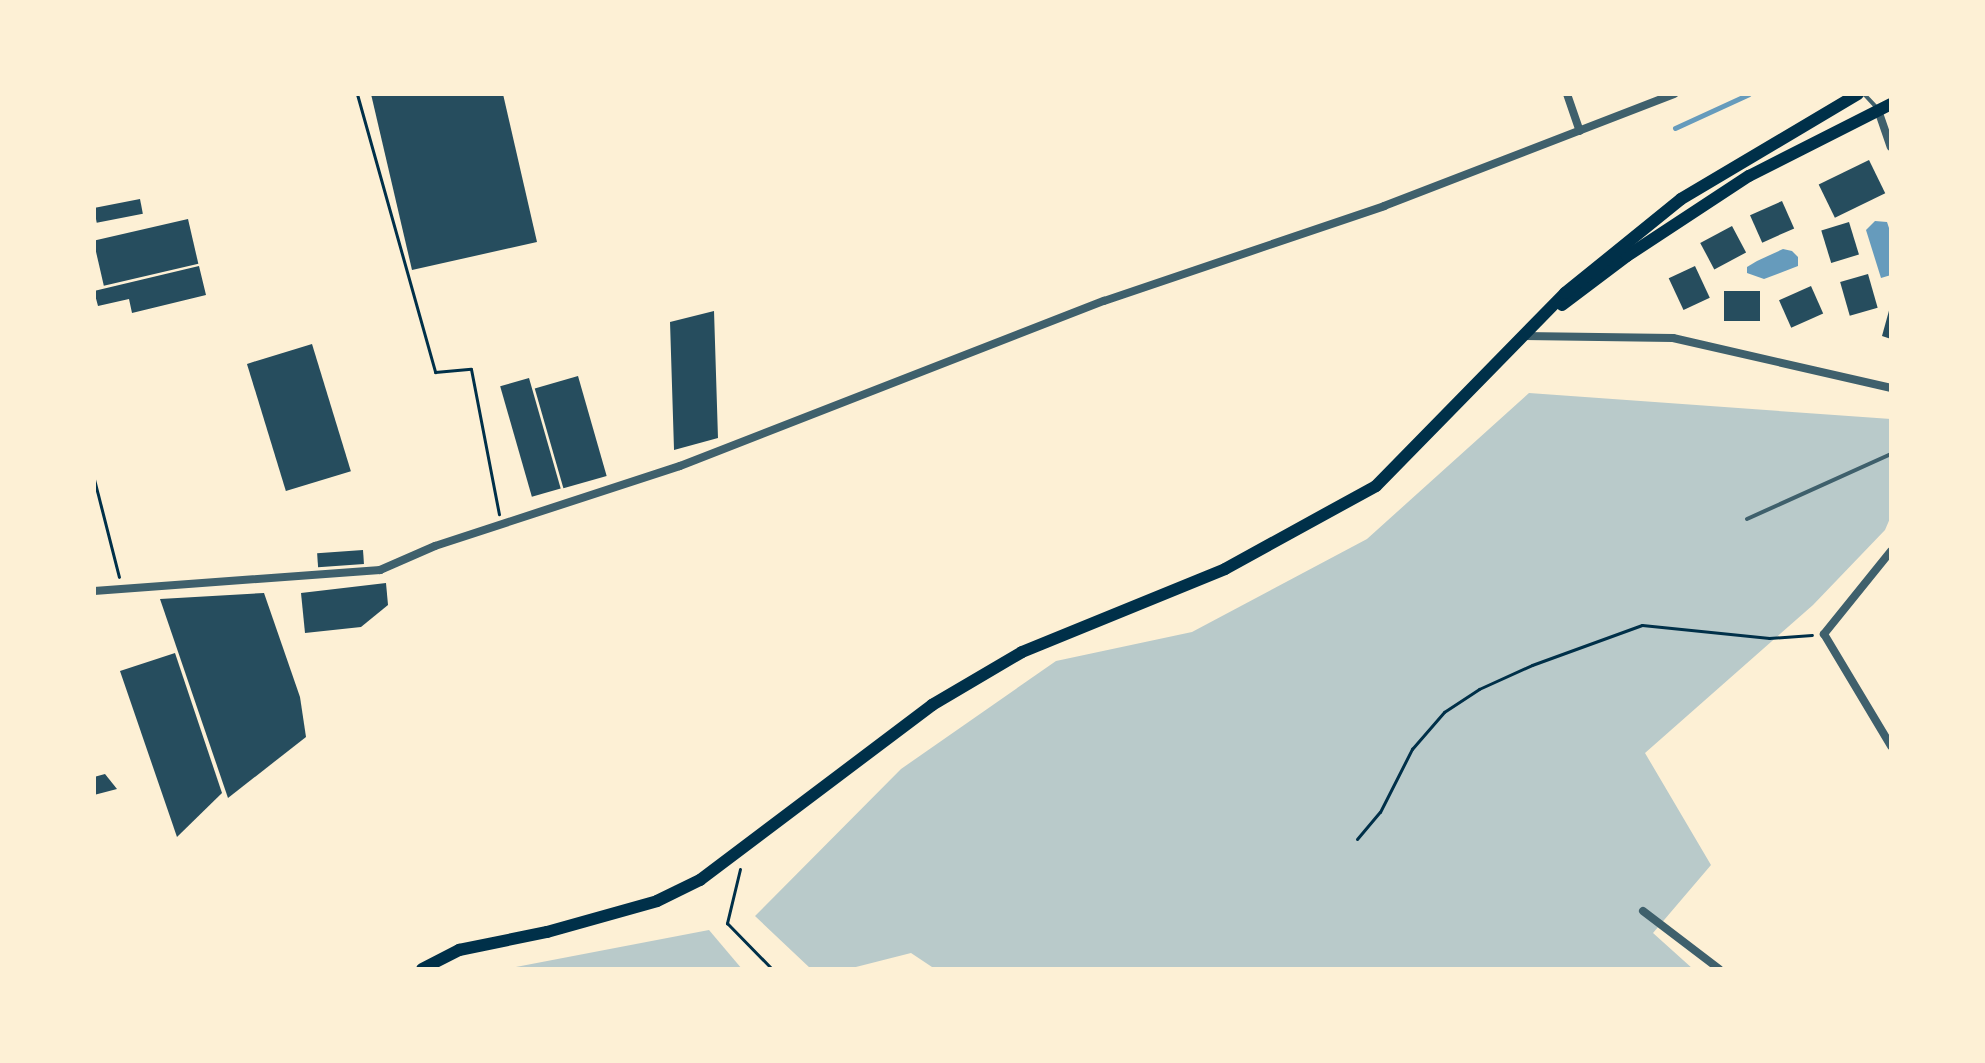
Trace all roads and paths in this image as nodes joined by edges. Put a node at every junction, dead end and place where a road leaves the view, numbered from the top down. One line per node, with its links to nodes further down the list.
1 (357, 94): 14 (path)
2 (1567, 94): 7 (street)
3 (1674, 94): 7 (street)
4 (1861, 94): 6 (lane); 9 (main road)
5 (1891, 104): 6 (main road)
6 (1878, 110): 8 (street); 9 (main road)
7 (1580, 131): 14 (street)
8 (1891, 147)
9 (1521, 336): 10 (street); 21 (main road)
10 (1891, 388)
11 (1891, 454): 13 (lane)
12 (94, 479): 16 (path)
13 (1747, 519)
14 (501, 527): 16 (street)
15 (1891, 551): 18 (street)
16 (122, 589): 17 (street)
17 (94, 591)
18 (1824, 634): 19 (street); 20 (path)
19 (1891, 746)
20 (1357, 839)
21 (744, 849): 23 (main road); 24 (path)
22 (1643, 911): 25 (street)
23 (422, 969)
24 (772, 969)
25 (1719, 969)

